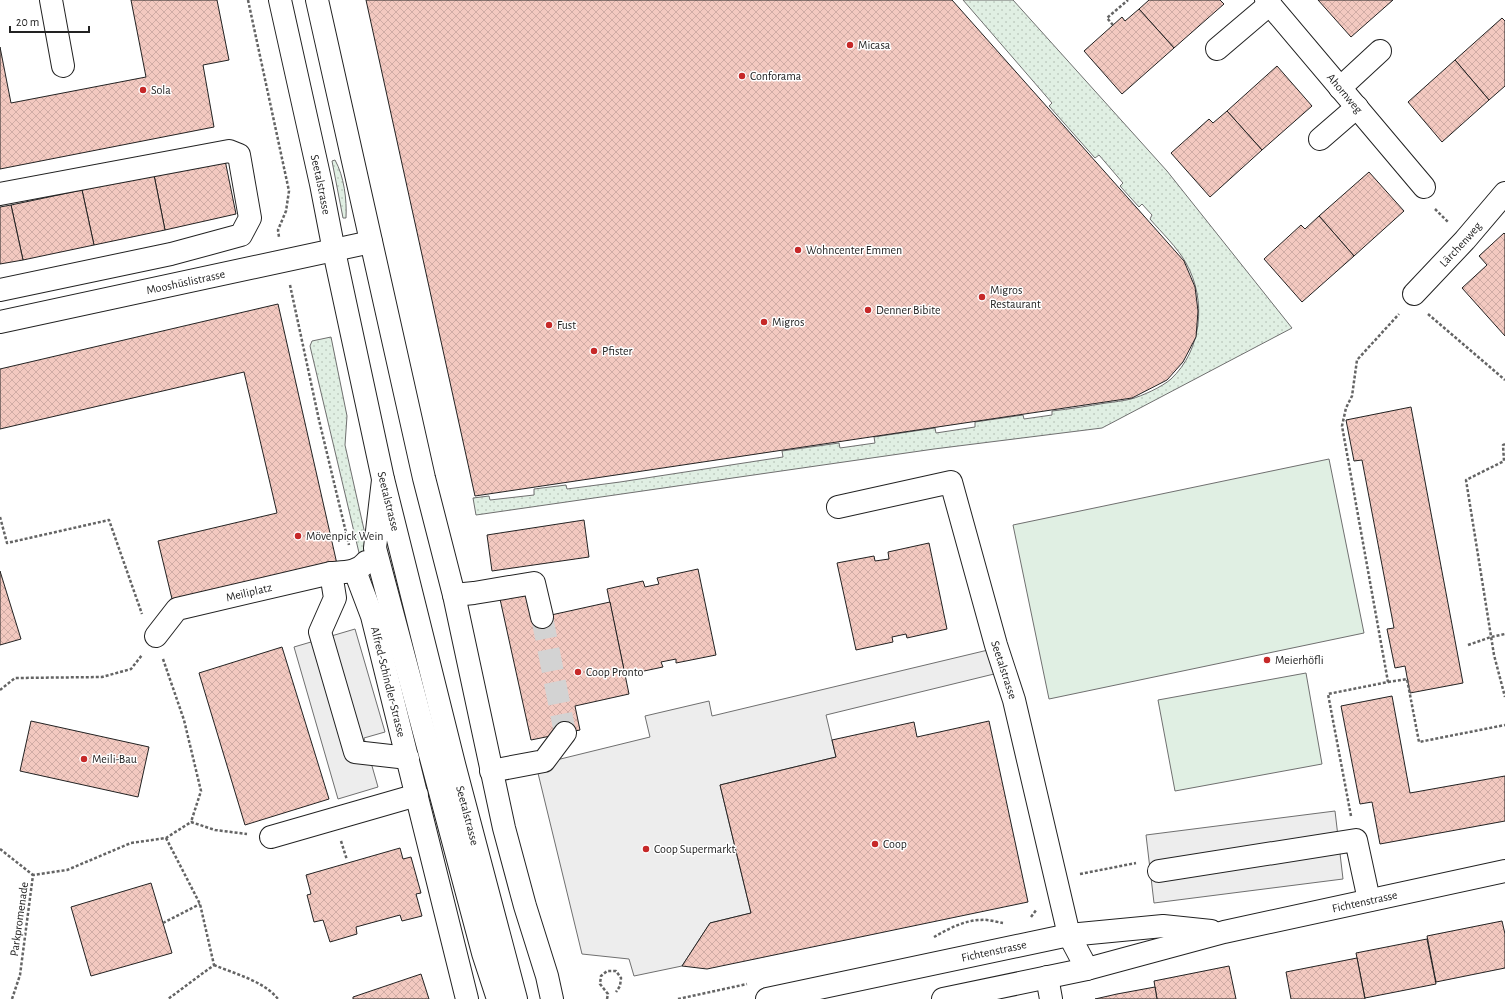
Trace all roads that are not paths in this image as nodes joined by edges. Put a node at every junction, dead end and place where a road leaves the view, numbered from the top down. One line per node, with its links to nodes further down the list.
1 (51, 0): 7 (street)
2 (280, 0): 16 (street, Seetalstrasse)
3 (317, 0): 14 (street)
4 (1268, 2): 5 (street); 8 (street, Ahornweg)
5 (1217, 49)
6 (1380, 51): 8 (street)
7 (63, 66)
8 (1340, 88): 9 (street, Ahornweg)
9 (1357, 107): 10 (street); 11 (street, Ahornweg)
10 (1320, 139)
11 (1424, 187)
12 (1505, 193): 19 (street, Lärchenweg)
13 (0, 194): 15 (street)
14 (371, 242): 16 (street, Mooshüslistrasse); 26 (street)
15 (189, 249): 17 (street); 18 (street)
16 (334, 250): 17 (street, Mooshüslistrasse); 21 (street, Seetalstrasse)
17 (222, 275): 20 (street, Mooshüslistrasse)
18 (0, 290)
19 (1413, 297)
20 (0, 322)
21 (383, 479): 23 (street); 43 (street, Seetalstrasse)
22 (838, 507): 38 (street, Seetalstrasse)
23 (375, 548): 24 (street); 42 (street)
24 (354, 571): 25 (street, Meiliplatz); 30 (street, Alfred-Schindler-Strasse)
25 (331, 573): 28 (street, Meiliplatz); 30 (street)
26 (454, 595): 27 (street); 31 (street)
27 (542, 617)
28 (156, 636)
29 (565, 733): 31 (street)
30 (408, 758): 32 (street, Alfred-Schindler-Strasse)
31 (491, 771): 44 (street)
32 (417, 795): 33 (street); 41 (street, Alfred-Schindler-Strasse)
33 (271, 837)
34 (1159, 871): 36 (street)
35 (1505, 871): 36 (street, Fichtenstrasse)
36 (1369, 900): 37 (street, Fichtenstrasse)
37 (1224, 932): 38 (street, Fichtenstrasse); 39 (street, Fichtenstrasse)
38 (1069, 935): 39 (street, Seetalstrasse); 45 (street, Fichtenstrasse)
39 (1088, 969): 40 (street, Fichtenstrasse)
40 (1047, 977): 46 (street, Fichtenstrasse); 47 (street)
41 (467, 999)
42 (498, 999)
43 (516, 999)
44 (552, 999)
45 (767, 999)
46 (943, 999)
47 (1051, 999)

